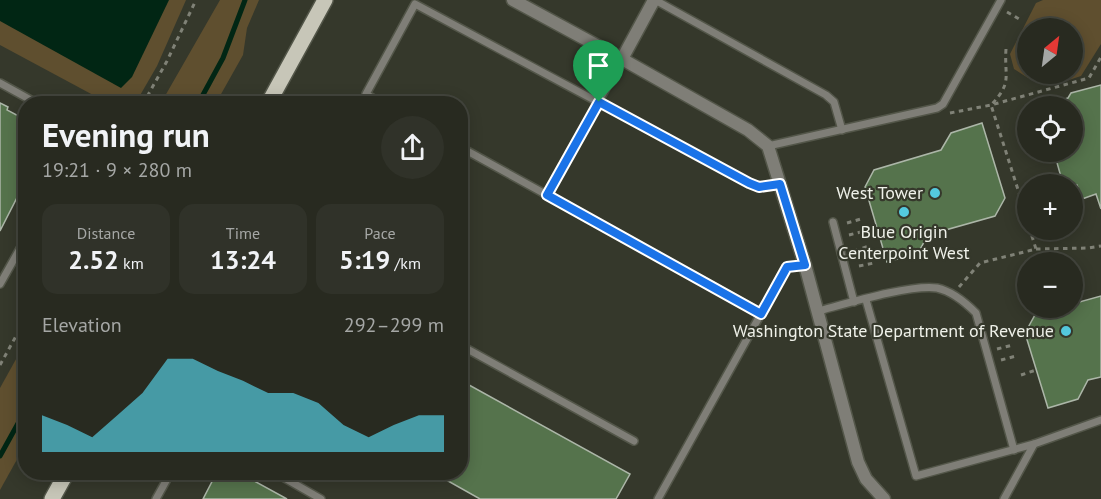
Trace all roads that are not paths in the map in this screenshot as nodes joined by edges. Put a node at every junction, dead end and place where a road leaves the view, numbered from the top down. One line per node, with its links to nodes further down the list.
1 (325, 0): 8 (main road)
2 (513, 0): 5 (street)
3 (655, 0): 5 (street); 11 (lane)
4 (1001, 0): 11 (lane)
5 (622, 58): 10 (lane); 12 (street)
6 (0, 83): 7 (lane)
7 (24, 96)
8 (272, 96)
9 (369, 96): 10 (lane)
10 (599, 102): 14 (lane); 15 (lane)
11 (842, 129): 12 (lane)
12 (768, 146): 14 (street)
13 (468, 151): 15 (lane)
14 (780, 184): 18 (street)
15 (547, 195): 23 (lane)
16 (833, 222): 21 (lane)
17 (18, 252): 19 (lane)
18 (805, 265): 22 (street); 23 (lane)
19 (0, 284)
20 (866, 300): 21 (lane); 28 (lane); 28 (lane)
21 (854, 303): 22 (lane)
22 (818, 311): 37 (street)
23 (761, 314): 36 (lane)
24 (468, 349): 26 (lane)
25 (1101, 420): 27 (lane)
26 (634, 441)
27 (1034, 444): 28 (lane); 32 (lane)
28 (1014, 450)
29 (62, 480): 33 (main road)
30 (167, 480): 34 (lane)
31 (288, 480): 35 (lane)
32 (1005, 498)
33 (52, 499)
34 (156, 499)
35 (321, 499)
36 (658, 499)
37 (884, 499)

